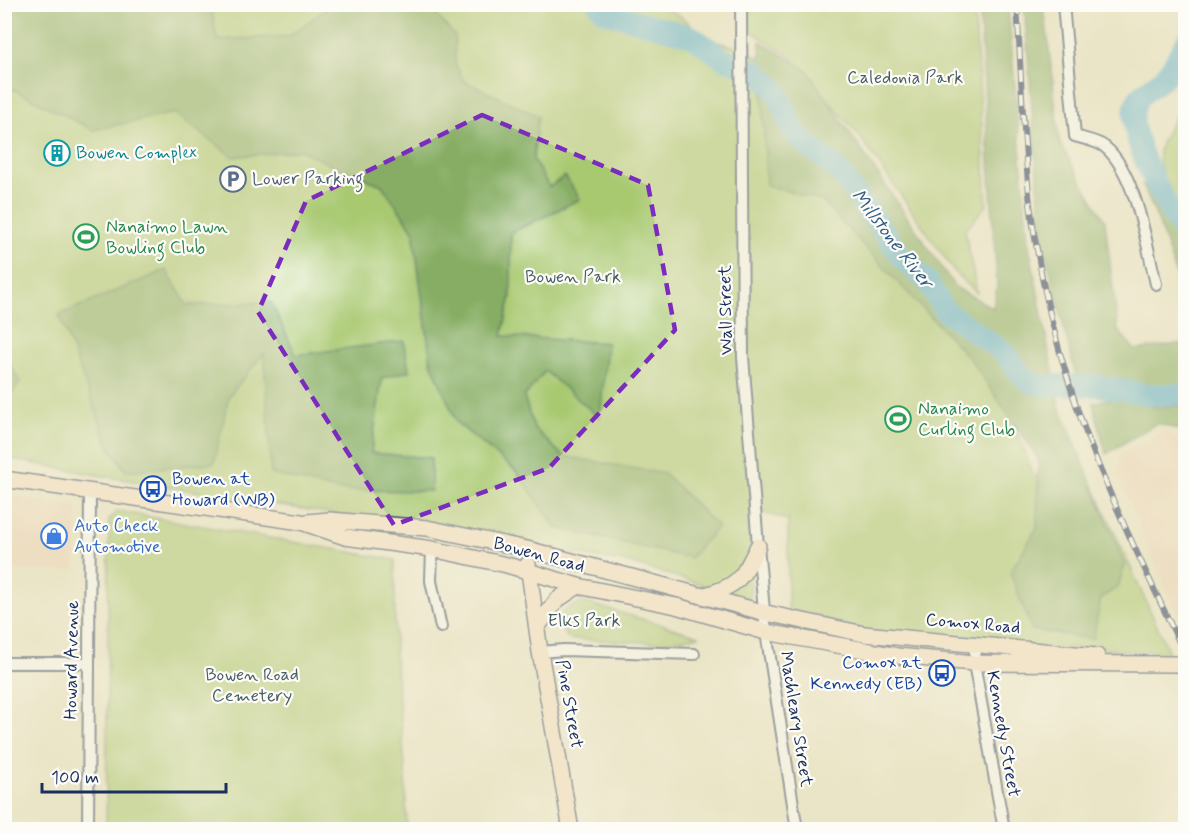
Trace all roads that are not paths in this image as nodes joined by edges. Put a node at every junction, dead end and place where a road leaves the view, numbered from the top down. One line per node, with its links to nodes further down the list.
1 (741, 4): 7 (street, Wall Street)
2 (1063, 4): 3 (street)
3 (1156, 284)
4 (4, 478): 5 (main road, Bowen Road)
5 (90, 491): 6 (main road, Bowen Road); 21 (street, Howard Avenue)
6 (301, 522): 8 (main road, Bowen Road); 9 (main road, Bowen Road)
7 (758, 546): 12 (main road); 13 (street, Wall Street)
8 (432, 549): 10 (main road, Bowen Road); 15 (street)
9 (527, 549): 10 (main road, Pine Street); 12 (main road, Bowen Road)
10 (529, 571): 11 (main road, Bowen Road); 14 (main road, Pine Street)
11 (578, 586): 14 (main road); 16 (main road, Bowen Road)
12 (702, 596): 13 (main road, Bowen Road)
13 (766, 613): 16 (street, Machleary Street); 17 (main road, Comox Road)
14 (538, 626): 18 (main road, Pine Street)
15 (441, 627)
16 (766, 632): 22 (main road, Comox Road); 26 (street, Machleary Street)
17 (976, 644): 22 (street, Kennedy Street); 23 (main road, Comox Road)
18 (540, 652): 19 (street); 25 (main road, Pine Street)
19 (693, 654)
20 (4, 663): 21 (street)
21 (88, 663): 24 (street, Howard Avenue)
22 (974, 663): 23 (main road, Comox Road); 27 (street, Kennedy Street)
23 (1182, 664)
24 (88, 830)
25 (571, 830)
26 (797, 830)
27 (1004, 830)

